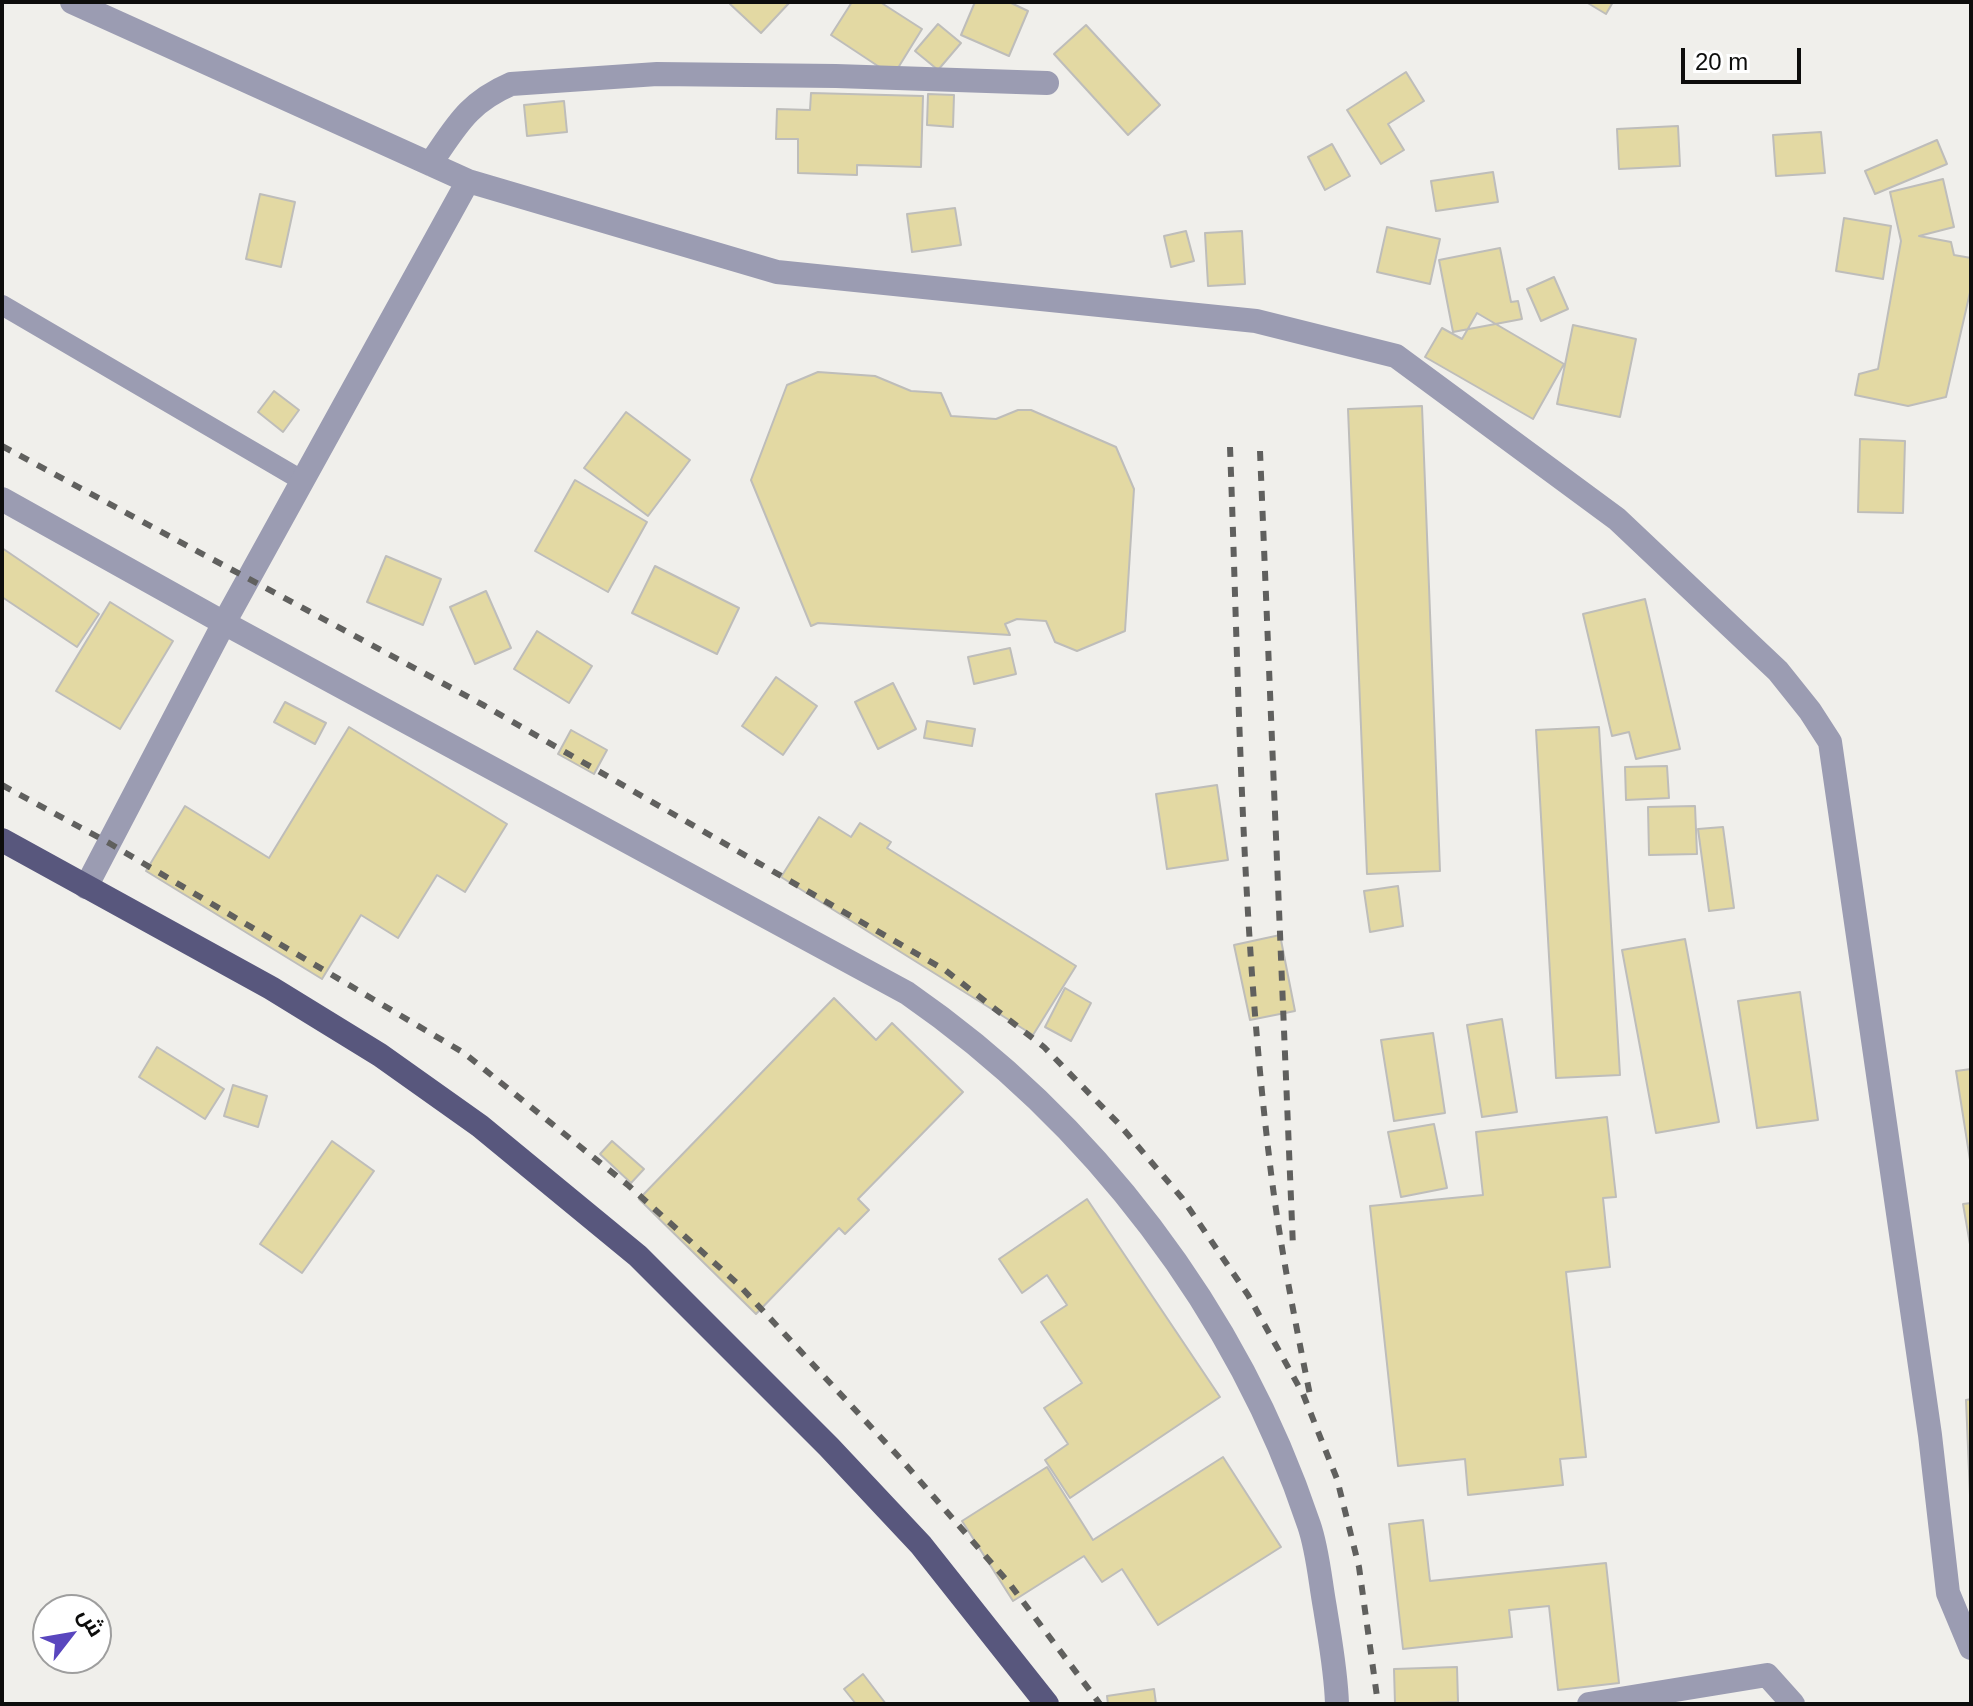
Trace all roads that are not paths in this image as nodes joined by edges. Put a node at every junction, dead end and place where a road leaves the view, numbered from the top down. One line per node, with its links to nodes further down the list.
1 (72, 2): 3 (street)
2 (1047, 83): 3 (street)
3 (430, 164): 4 (street)
4 (468, 181): 6 (street); 11 (street)
5 (2, 305): 6 (lane)
6 (303, 481): 8 (street)
7 (2, 499): 8 (street)
8 (224, 623): 10 (street); 13 (street)
9 (2, 840): 10 (main road)
10 (86, 887): 12 (main road)
11 (1971, 1648)
12 (1047, 1704)
13 (1337, 1704)
14 (1589, 1704): 15 (street)
15 (1793, 1704)

